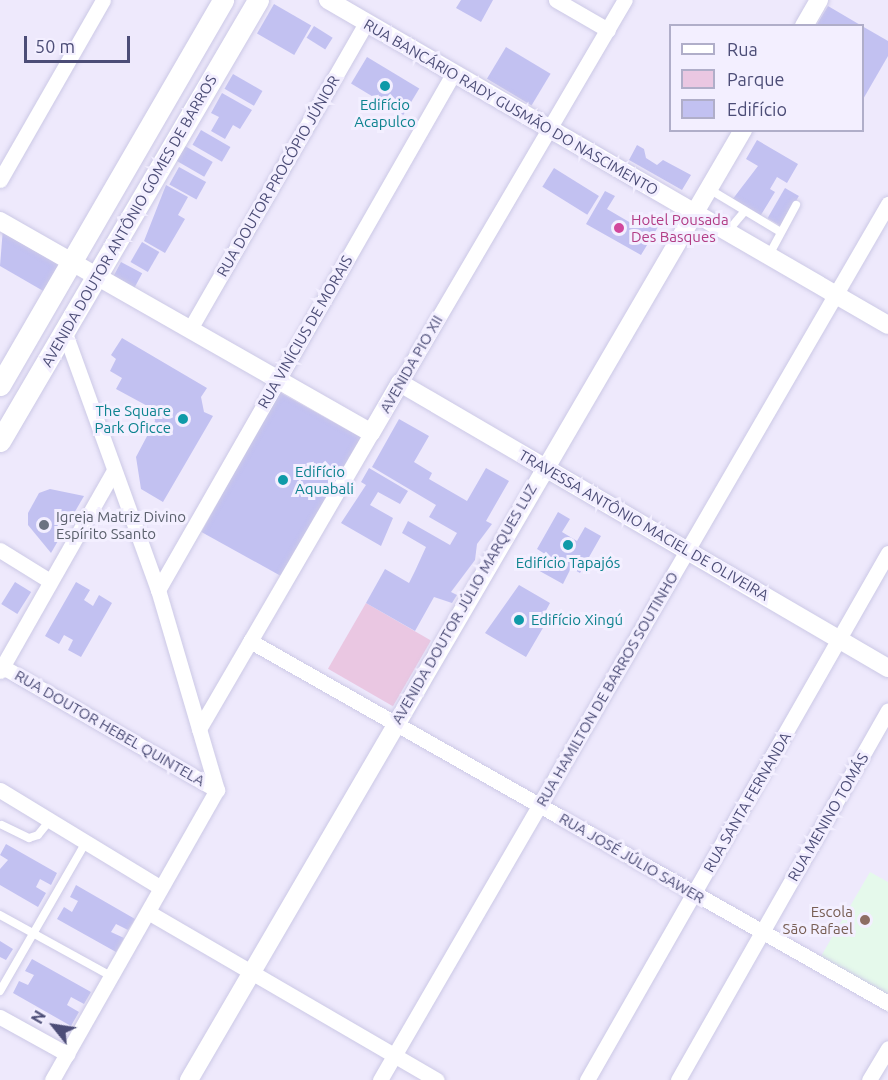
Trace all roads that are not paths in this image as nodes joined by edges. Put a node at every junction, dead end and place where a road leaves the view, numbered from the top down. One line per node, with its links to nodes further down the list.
1 (103, 0): 14 (street)
2 (224, 0): 24 (main road, AVENIDA DOUTOR ANTÔNIO GOMES DE BARROS)
3 (258, 0): 25 (main road, AVENIDA DOUTOR ANTÔNIO GOMES DE BARROS)
4 (327, 0): 8 (street, RUA BANCÁRIO RADY GUSMÃO DO NASCIMENTO)
5 (556, 0): 10 (street)
6 (625, 0): 10 (street, AVENIDA PIO XII)
7 (819, 0): 9 (street)
8 (366, 22): 11 (street, RUA BANCÁRIO RADY GUSMÃO DO NASCIMENTO); 28 (street, RUA DOUTOR PROCÓPIO JÚNIOR)
9 (805, 24)
10 (608, 30): 12 (street, AVENIDA PIO XII)
11 (453, 74): 12 (street, RUA BANCÁRIO RADY GUSMÃO DO NASCIMENTO); 30 (street, RUA VINÍCIUS DE MORAIS)
12 (549, 129): 19 (street, RUA BANCÁRIO RADY GUSMÃO DO NASCIMENTO); 31 (street, AVENIDA PIO XII)
13 (742, 132): 15 (street, AVENIDA DOUTOR JÚLIO MARQUES LUZ)
14 (0, 180)
15 (709, 189): 18 (lane); 19 (street, AVENIDA DOUTOR JÚLIO MARQUES LUZ)
16 (888, 204): 26 (street, RUA HAMILTON DE BARROS SOUTINHO)
17 (796, 205): 21 (lane)
18 (745, 212): 21 (lane); 22 (lane)
19 (694, 214): 22 (street, RUA BANCÁRIO RADY GUSMÃO DO NASCIMENTO); 35 (street, AVENIDA DOUTOR JÚLIO MARQUES LUZ)
20 (0, 221): 24 (street)
21 (779, 231): 23 (lane)
22 (727, 233): 23 (street, RUA BANCÁRIO RADY GUSMÃO DO NASCIMENTO)
23 (769, 256): 26 (street, RUA BANCÁRIO RADY GUSMÃO DO NASCIMENTO)
24 (72, 262): 25 (street); 32 (main road, AVENIDA DOUTOR ANTÔNIO GOMES DE BARROS)
25 (96, 275): 28 (street); 29 (main road, AVENIDA DOUTOR ANTÔNIO GOMES DE BARROS)
26 (836, 294): 27 (street, RUA BANCÁRIO RADY GUSMÃO DO NASCIMENTO); 38 (street, RUA HAMILTON DE BARROS SOUTINHO)
27 (888, 325)
28 (189, 329): 30 (street)
29 (64, 330): 34 (main road, AVENIDA DOUTOR ANTÔNIO GOMES DE BARROS); 36 (street)
30 (277, 379): 33 (street); 41 (street, RUA VINÍCIUS DE MORAIS)
31 (400, 383): 33 (street, AVENIDA PIO XII); 35 (street, TRAVESSA ANTÔNIO MACIEL DE OLIVEIRA)
32 (0, 385)
33 (371, 433): 43 (street, AVENIDA PIO XII)
34 (0, 441)
35 (543, 466): 38 (street, TRAVESSA ANTÔNIO MACIEL DE OLIVEIRA); 47 (street, AVENIDA DOUTOR JÚLIO MARQUES LUZ)
36 (113, 472): 40 (street); 41 (street)
37 (0, 550): 40 (street)
38 (687, 550): 42 (street, TRAVESSA ANTÔNIO MACIEL DE OLIVEIRA); 51 (street, RUA HAMILTON DE BARROS SOUTINHO)
39 (888, 553): 42 (street, RUA SANTA FERNANDA)
40 (50, 581): 45 (street)
41 (158, 590): 48 (street)
42 (839, 640): 44 (street, TRAVESSA ANTÔNIO MACIEL DE OLIVEIRA); 56 (street, RUA SANTA FERNANDA)
43 (250, 641): 47 (street, RUA JOSÉ JÚLIO SAWER); 48 (street, AVENIDA PIO XII)
44 (888, 668)
45 (1, 669): 50 (street, RUA DOUTOR HEBEL QUINTELA)
46 (888, 710): 59 (street, RUA MENINO TOMÁS)
47 (395, 724): 51 (street, RUA JOSÉ JÚLIO SAWER); 61 (street, AVENIDA DOUTOR JÚLIO MARQUES LUZ)
48 (199, 729): 50 (street)
49 (0, 790): 52 (street)
50 (217, 790): 55 (street)
51 (540, 806): 56 (street, RUA JOSÉ JÚLIO SAWER); 68 (street, RUA HAMILTON DE BARROS SOUTINHO)
52 (50, 820): 53 (lane); 54 (street)
53 (1, 825)
54 (86, 842): 55 (street); 60 (lane)
55 (161, 888): 57 (street)
56 (695, 894): 59 (street, RUA JOSÉ JÚLIO SAWER); 73 (street, RUA SANTA FERNANDA)
57 (148, 912): 61 (street); 62 (street)
58 (0, 915): 60 (lane)
59 (762, 932): 64 (street, RUA JOSÉ JÚLIO SAWER); 74 (street, RUA MENINO TOMÁS)
60 (33, 933): 62 (lane); 63 (lane)
61 (251, 972): 68 (street); 70 (street, AVENIDA DOUTOR JÚLIO MARQUES LUZ)
62 (111, 976): 67 (street)
63 (0, 991)
64 (888, 1003)
65 (0, 1017): 67 (street)
66 (888, 1048): 75 (street)
67 (67, 1054): 69 (street)
68 (395, 1055): 71 (street, RUA HAMILTON DE BARROS SOUTINHO); 72 (street)
69 (52, 1080)
70 (189, 1080)
71 (380, 1080)
72 (437, 1080)
73 (587, 1080)
74 (678, 1080)
75 (869, 1080)

